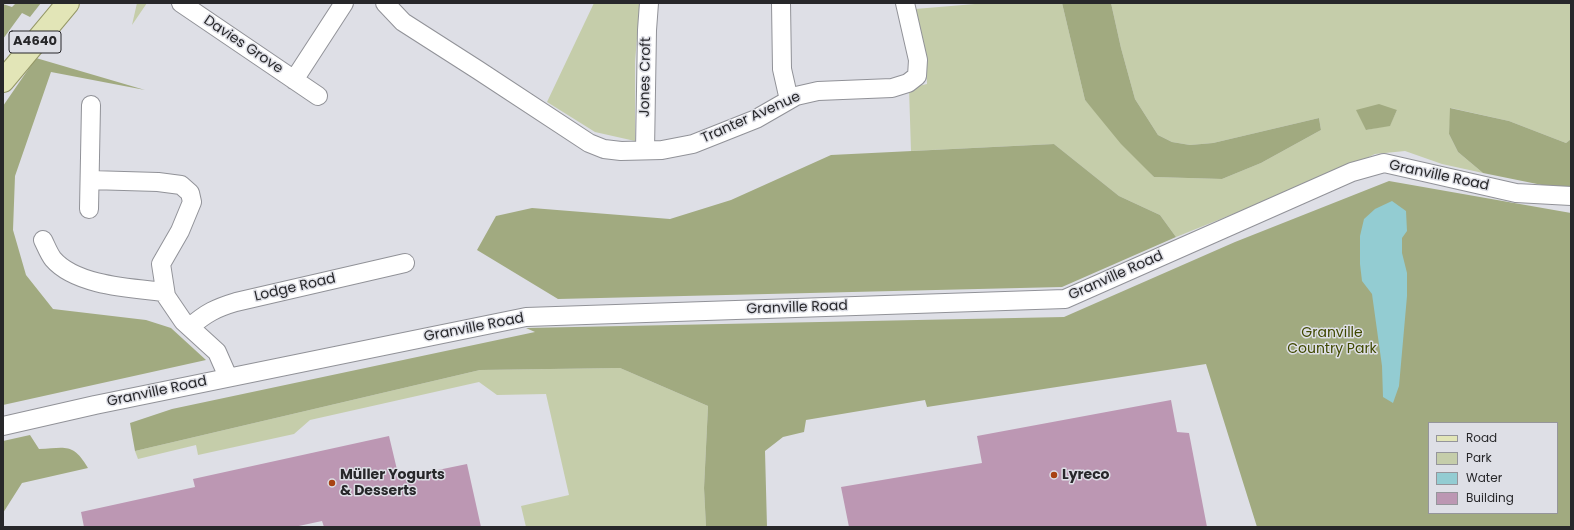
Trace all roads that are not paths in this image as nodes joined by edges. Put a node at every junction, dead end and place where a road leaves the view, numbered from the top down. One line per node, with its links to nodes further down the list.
1 (68, 3): 9 (main road, A4640)
2 (344, 3): 8 (street, Davies Grove)
3 (385, 3): 13 (street, Tranter Avenue)
4 (649, 3): 13 (street, Jones Croft)
5 (781, 3): 11 (street)
6 (906, 3): 11 (street, Tranter Avenue)
7 (190, 5): 8 (street, Davies Grove)
8 (294, 80): 10 (street, Davies Grove)
9 (3, 81)
10 (318, 96)
11 (789, 100): 13 (street, Tranter Avenue)
12 (91, 105): 14 (street)
13 (645, 150)
14 (90, 180): 16 (street); 19 (street)
15 (1571, 196): 21 (street, Granville Road)
16 (89, 209)
17 (43, 240): 19 (street)
18 (406, 263): 20 (street, Lodge Road)
19 (165, 292): 20 (street)
20 (190, 327): 21 (street)
21 (228, 377): 22 (street, Granville Road)
22 (3, 426)

